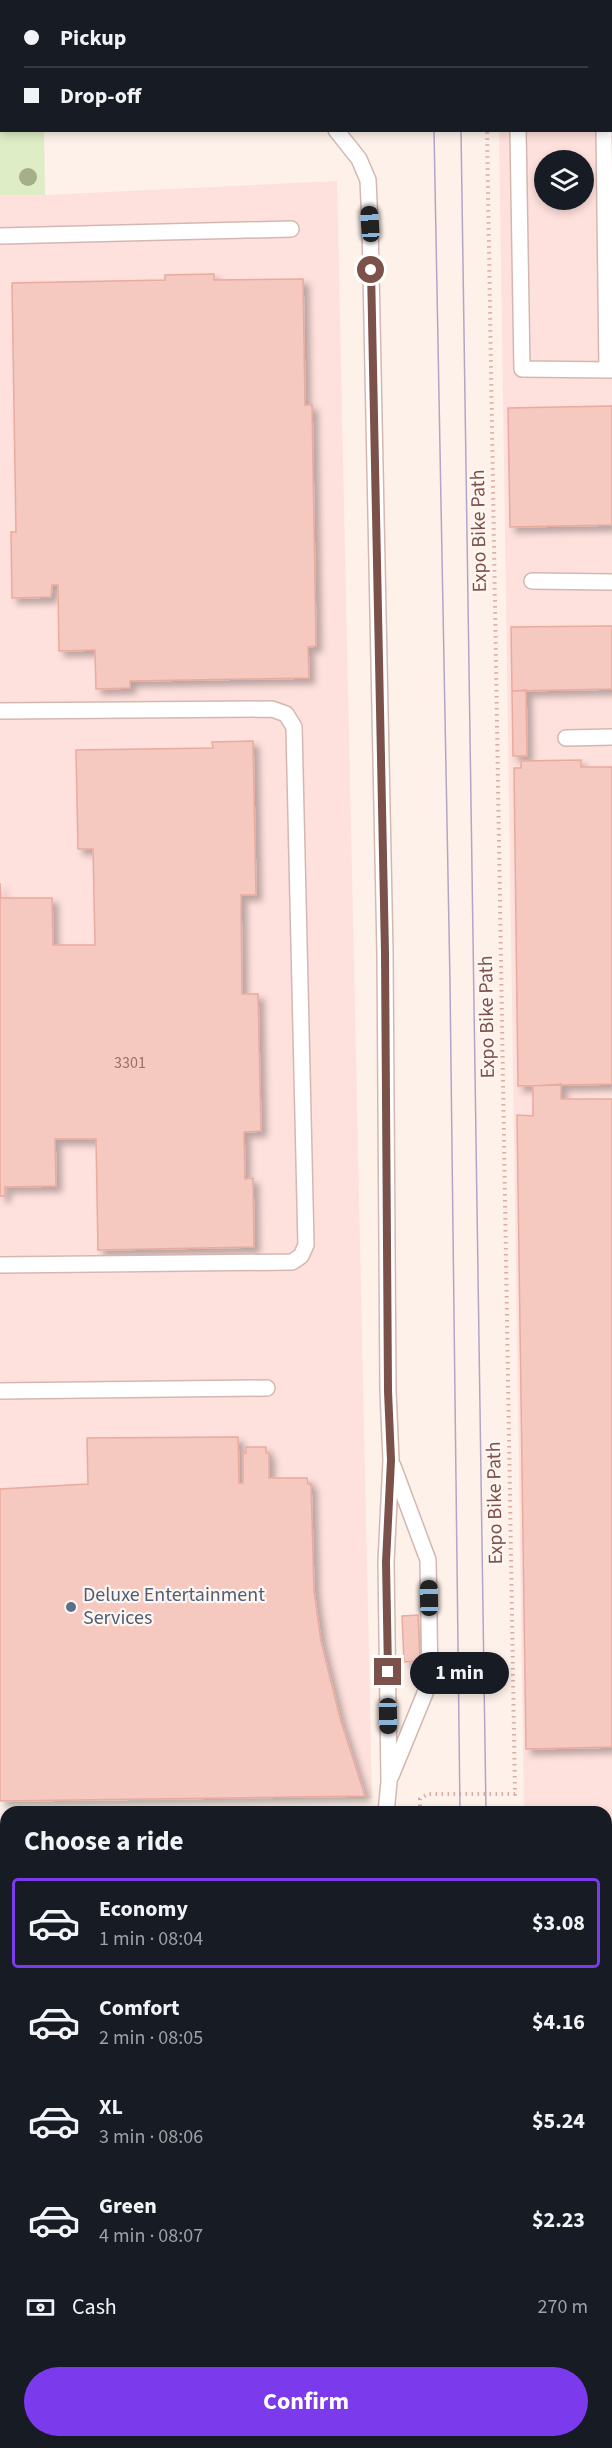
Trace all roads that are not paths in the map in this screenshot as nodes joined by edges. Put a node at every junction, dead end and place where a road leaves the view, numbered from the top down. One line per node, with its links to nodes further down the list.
1 (338, 132): 15 (lane)
2 (518, 132): 6 (lane)
3 (604, 132): 6 (lane)
4 (291, 229): 5 (lane)
5 (0, 236)
6 (610, 370)
7 (532, 581): 8 (lane)
8 (612, 582)
9 (0, 711): 12 (lane)
10 (612, 737): 11 (lane)
11 (566, 738)
12 (0, 1265)
13 (267, 1388): 14 (lane)
14 (0, 1391)
15 (391, 1460): 16 (lane); 16 (lane)
16 (389, 1782): 17 (lane)
17 (387, 1806)

